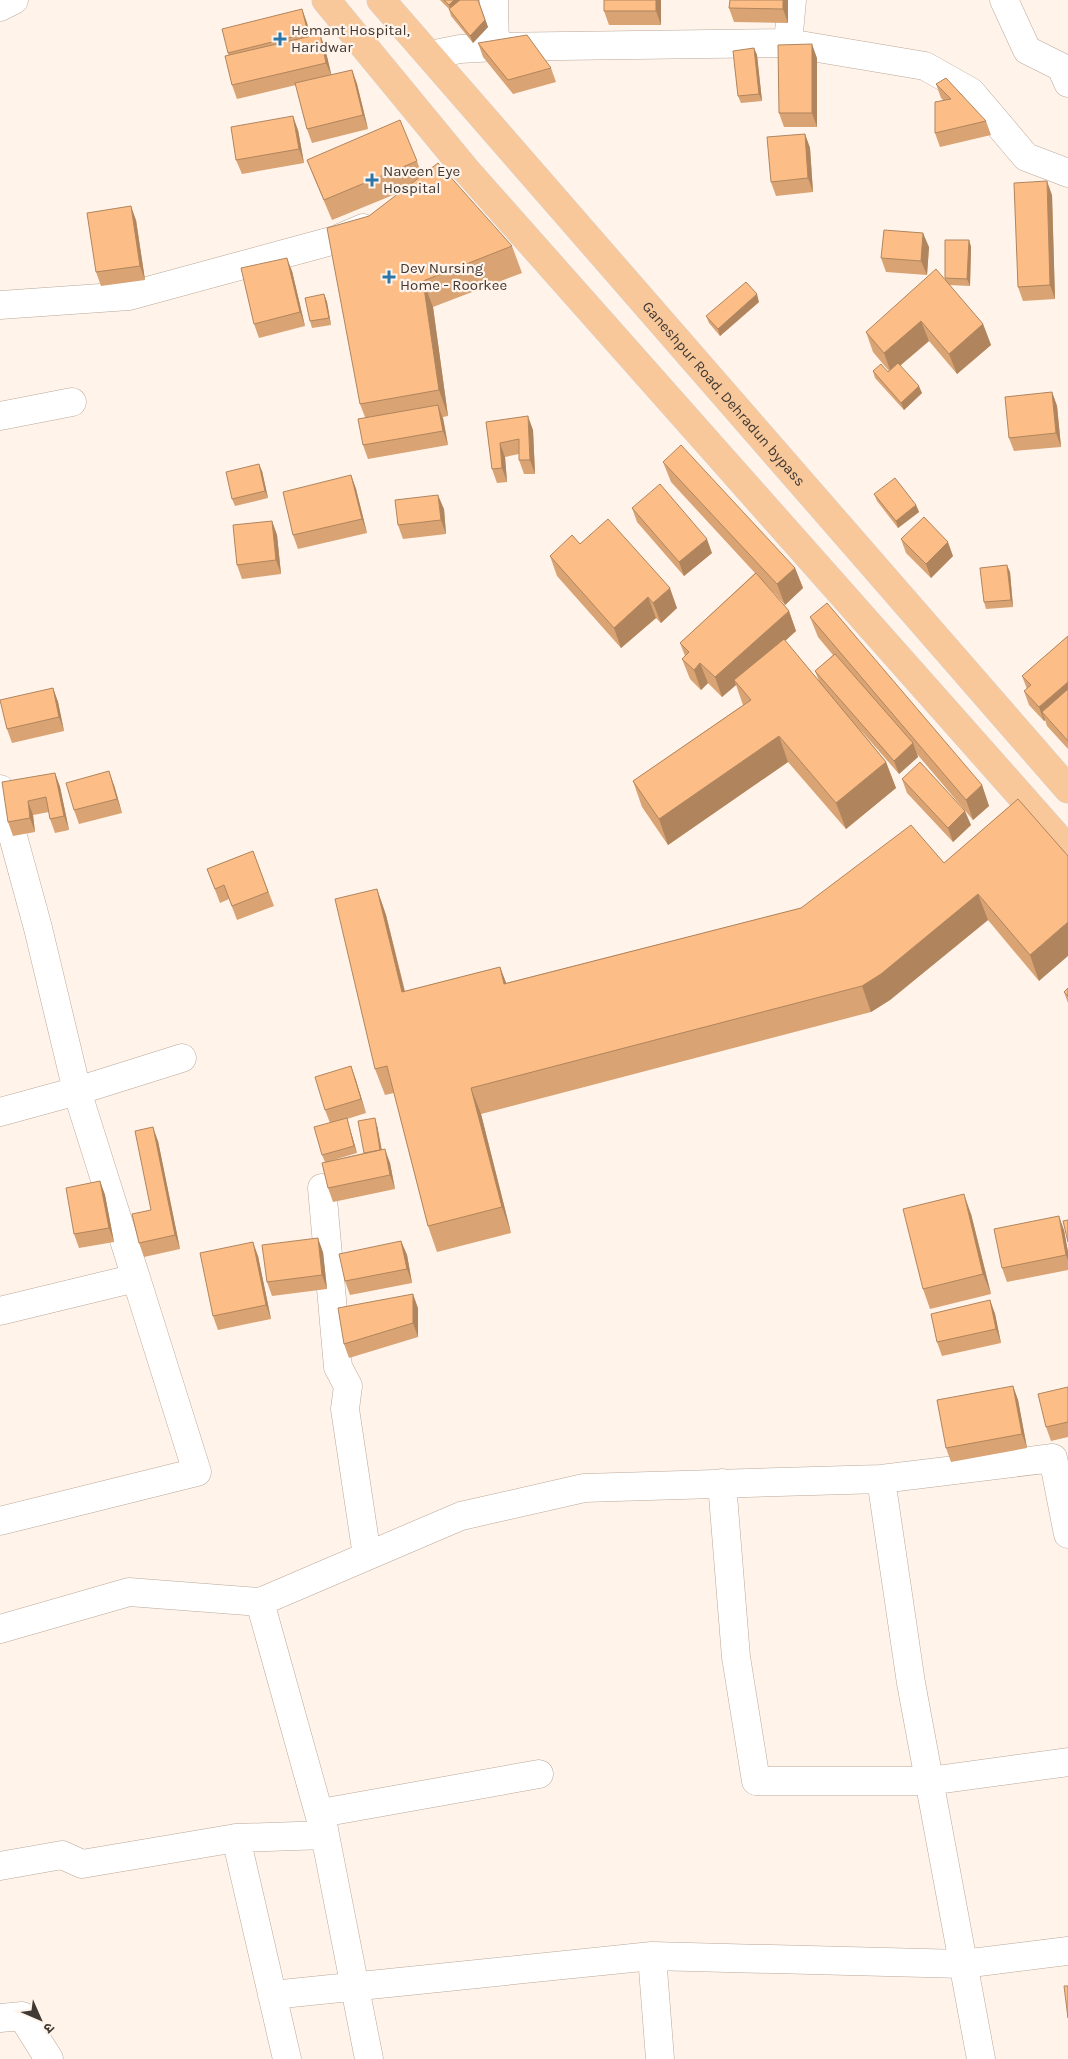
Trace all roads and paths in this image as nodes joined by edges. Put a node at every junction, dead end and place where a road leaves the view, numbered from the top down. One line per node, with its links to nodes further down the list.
1 (14, 0): 7 (street)
2 (326, 0): 12 (main road)
3 (381, 0): 10 (main road, Ganeshpur Road, Dehradun bypass)
4 (494, 0): 9 (street)
5 (792, 0): 8 (street)
6 (1004, 0): 11 (street)
7 (0, 7)
8 (788, 43): 9 (street); 13 (street)
9 (495, 47): 10 (street)
10 (430, 55): 20 (main road, Ganeshpur Road, Dehradun bypass)
11 (1068, 83)
12 (466, 170): 14 (street); 21 (main road)
13 (1068, 173)
14 (441, 185)
15 (382, 220): 16 (street)
16 (0, 305)
17 (72, 402): 18 (street)
18 (0, 416)
19 (0, 789): 23 (street)
20 (1068, 789)
21 (1068, 849)
22 (182, 1058): 23 (street)
23 (77, 1091): 24 (street); 26 (street)
24 (0, 1112)
25 (322, 1188): 32 (street)
26 (136, 1278): 27 (street); 30 (street)
27 (0, 1311)
28 (881, 1479): 29 (street); 31 (street); 37 (street)
29 (722, 1483): 32 (street); 37 (street)
30 (0, 1521)
31 (1068, 1534)
32 (367, 1556): 33 (street)
33 (260, 1602): 34 (street); 38 (street)
34 (0, 1629)
35 (1068, 1762): 37 (street)
36 (539, 1774): 38 (street)
37 (929, 1781): 43 (street)
38 (325, 1835): 39 (street); 44 (street)
39 (236, 1838): 40 (street); 45 (street)
40 (0, 1866)
41 (1068, 1952): 43 (street)
42 (652, 1956): 43 (street); 44 (street); 50 (street)
43 (963, 1964): 51 (street)
44 (355, 1987): 45 (street); 49 (street)
45 (272, 1995): 48 (street)
46 (0, 2018): 47 (street)
47 (49, 2059)
48 (287, 2059)
49 (369, 2059)
50 (660, 2059)
51 (981, 2059)

